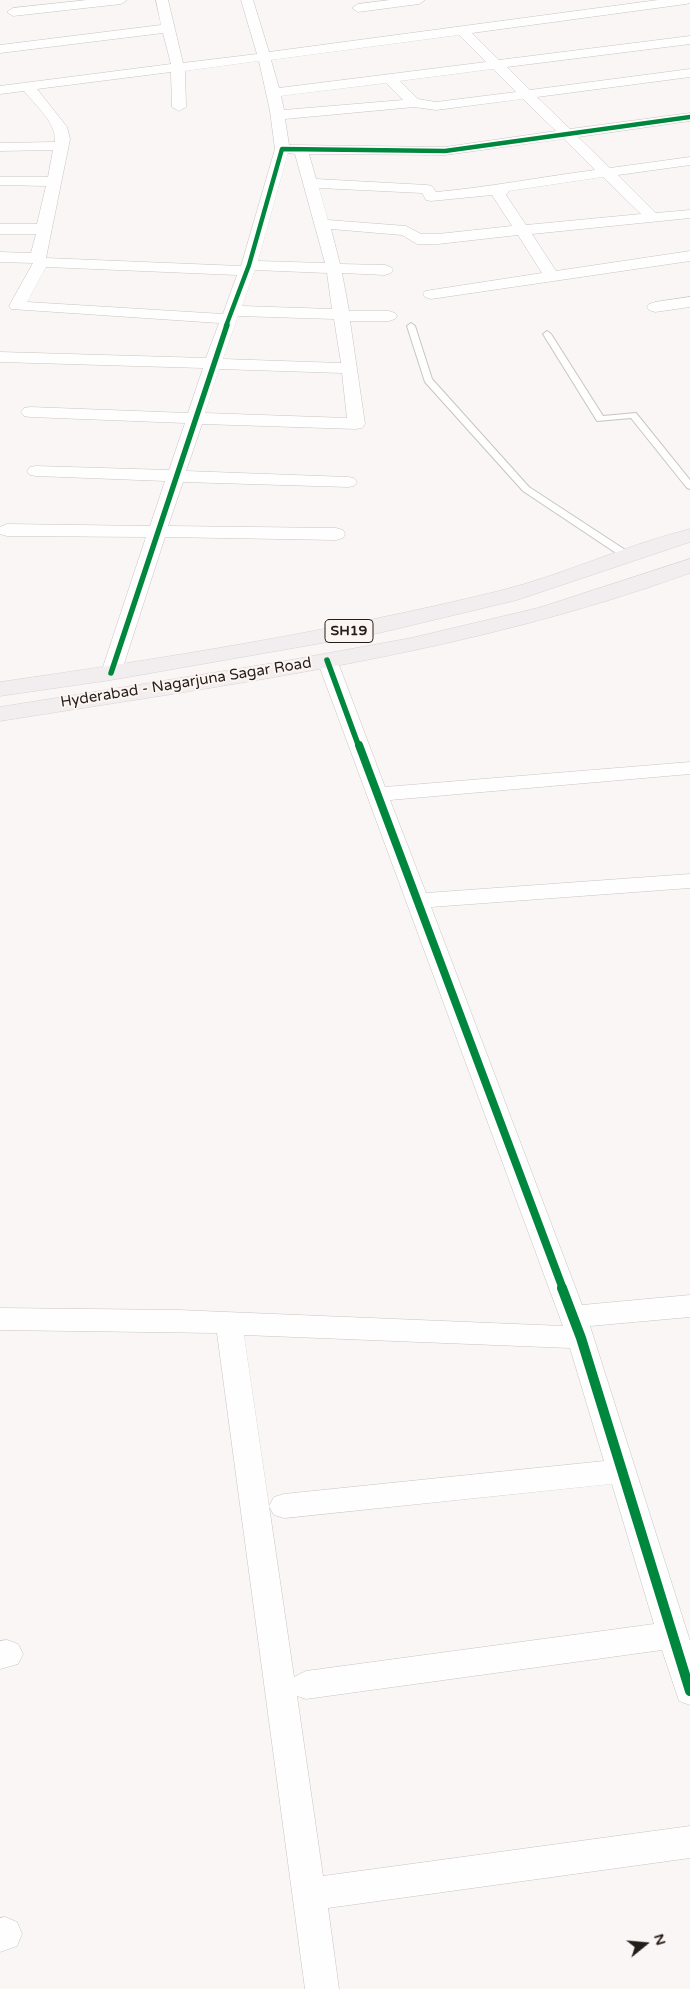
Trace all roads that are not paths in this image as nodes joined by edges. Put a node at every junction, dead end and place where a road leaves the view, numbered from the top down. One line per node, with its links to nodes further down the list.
1 (121, 0): 7 (street)
2 (162, 0): 8 (street)
3 (247, 0): 12 (street)
4 (419, 0): 6 (street)
5 (686, 0): 9 (street)
6 (358, 8)
7 (13, 12)
8 (169, 28): 11 (street); 14 (street)
9 (462, 31): 12 (street); 13 (street)
10 (690, 40): 13 (street)
11 (0, 48)
12 (264, 57): 14 (street); 19 (street)
13 (497, 65): 16 (street); 20 (street)
14 (178, 68): 17 (street); 22 (street)
15 (690, 73): 20 (street)
16 (389, 78): 19 (street); 21 (street)
17 (28, 86): 18 (street); 26 (street)
18 (0, 90)
19 (273, 93): 23 (street)
20 (527, 95): 21 (street); 25 (street)
21 (414, 103): 23 (street)
22 (179, 107)
23 (278, 115): 28 (street)
24 (690, 117): 25 (street)
25 (569, 135): 29 (street); 31 (street)
26 (62, 146): 27 (street); 33 (street)
27 (0, 147)
28 (282, 149): 29 (street); 45 (street)
29 (301, 150): 34 (street)
30 (690, 161): 31 (street)
31 (608, 174): 35 (street); 37 (street)
32 (0, 181): 33 (street)
33 (55, 182): 40 (street)
34 (310, 183): 35 (street); 38 (street)
35 (501, 190): 41 (street)
36 (690, 214): 37 (street)
37 (652, 217): 41 (street)
38 (321, 224): 41 (street); 46 (street)
39 (0, 229): 40 (street)
40 (44, 229): 44 (street)
41 (521, 230): 48 (street)
42 (690, 256): 48 (street)
43 (0, 257): 44 (street)
44 (39, 260): 45 (street); 52 (street)
45 (248, 268): 46 (street); 52 (street)
46 (334, 268): 47 (street); 53 (street)
47 (385, 270)
48 (552, 276): 49 (street)
49 (431, 294)
50 (690, 302): 51 (street)
51 (655, 307)
52 (229, 315): 53 (street); 58 (street)
53 (341, 315): 54 (street); 59 (street)
54 (389, 316)
55 (411, 326): 70 (lane)
56 (547, 334): 65 (lane)
57 (0, 358): 58 (street)
58 (213, 363): 59 (street); 61 (street)
59 (350, 368): 61 (street)
60 (30, 412): 61 (street)
61 (194, 418): 63 (street)
62 (36, 471): 63 (street)
63 (175, 477): 64 (street); 67 (street)
64 (348, 482)
65 (690, 486)
66 (7, 530): 67 (street)
67 (157, 532): 68 (street); 73 (street)
68 (336, 534)
69 (690, 535): 70 (main road, Hyderabad - Nagarjuna Sagar Road / SH19)
70 (629, 557): 73 (main road, Hyderabad - Nagarjuna Sagar Road / SH19)
71 (690, 566): 72 (main road, Hyderabad - Nagarjuna Sagar Road / SH19)
72 (327, 660): 75 (main road, Hyderabad - Nagarjuna Sagar Road / SH19); 77 (street)
73 (111, 673): 74 (main road, Hyderabad - Nagarjuna Sagar Road / SH19)
74 (0, 689)
75 (0, 714)
76 (690, 768): 77 (street)
77 (378, 794): 79 (street)
78 (690, 881): 79 (street)
79 (417, 900): 83 (street)
80 (690, 1306): 83 (street)
81 (0, 1319): 82 (street)
82 (229, 1323): 83 (street); 90 (street)
83 (577, 1328): 84 (street)
84 (620, 1470): 85 (street); 86 (street)
85 (284, 1506)
86 (672, 1635): 87 (street); 88 (street)
87 (306, 1685)
88 (690, 1691)
89 (690, 1842): 90 (street)
90 (309, 1894): 91 (street)
91 (322, 1989)

